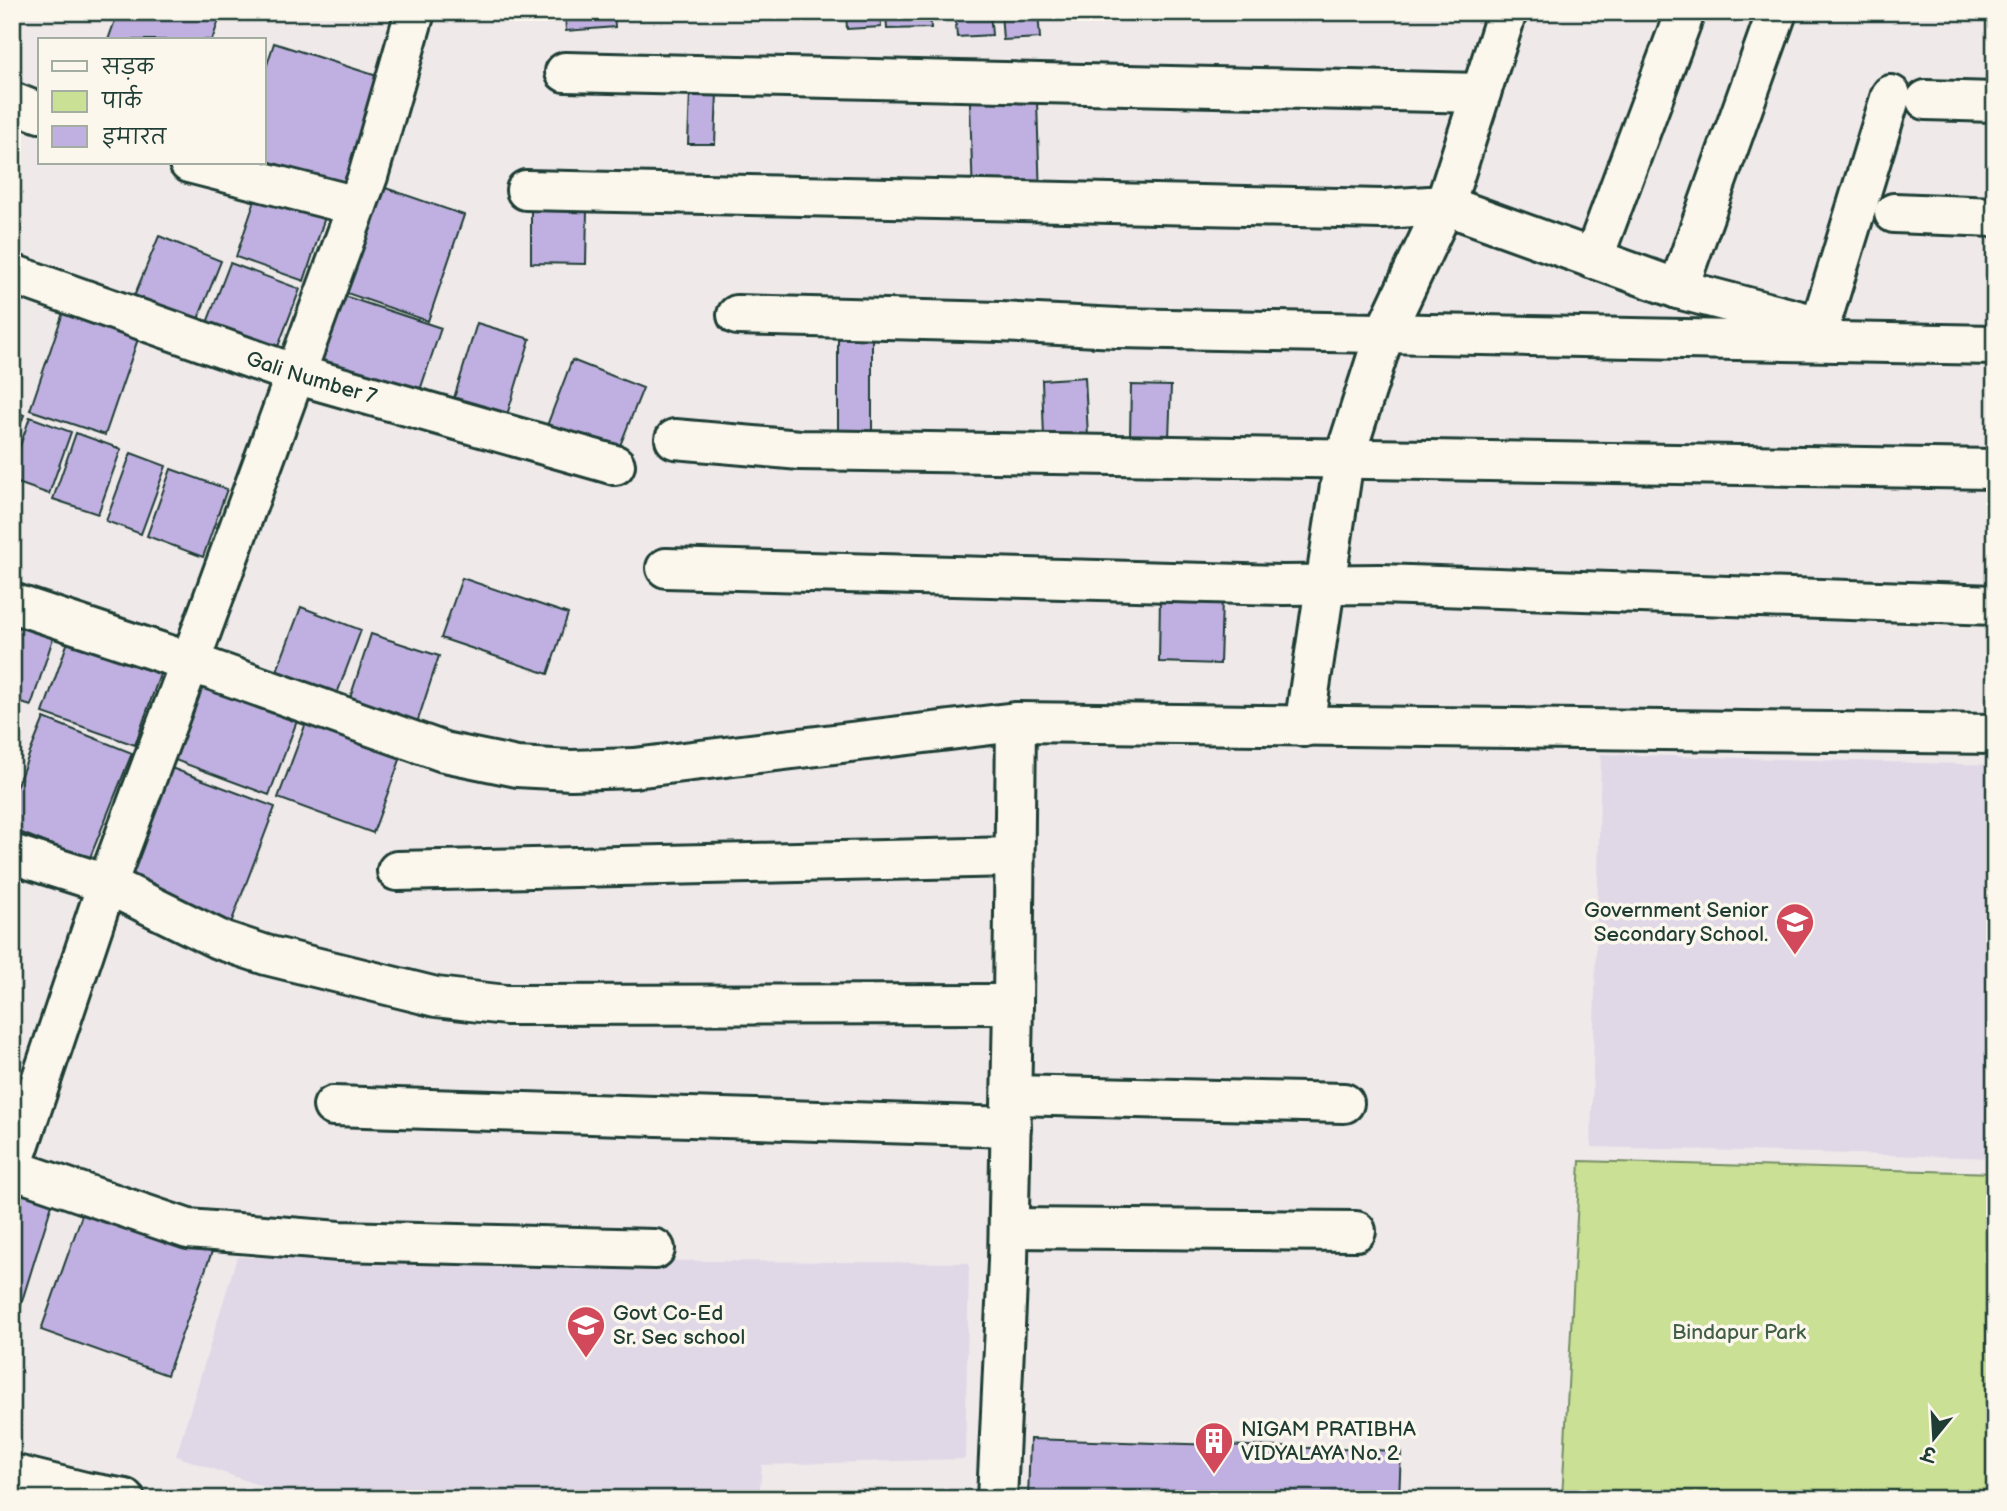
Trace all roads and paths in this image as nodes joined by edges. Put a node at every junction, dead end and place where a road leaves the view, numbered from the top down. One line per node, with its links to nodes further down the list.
1 (415, 12): 13 (street)
2 (1507, 12): 6 (street)
3 (1685, 12): 16 (street)
4 (1777, 12): 18 (street)
5 (565, 72): 6 (street)
6 (1481, 93): 12 (street)
7 (12, 102): 9 (street)
8 (1995, 102): 18 (street)
9 (38, 112)
10 (193, 164): 13 (street)
11 (526, 190): 12 (street)
12 (1445, 205): 16 (street); 20 (street)
13 (356, 206): 22 (street)
14 (1894, 213): 15 (street)
15 (1995, 217)
16 (1593, 259): 18 (street)
17 (12, 274): 22 (street, Gali Number 7)
18 (1678, 289)
19 (737, 316): 20 (street)
20 (1385, 332): 21 (street); 24 (street)
21 (1995, 345)
22 (295, 374): 25 (street, Gali Number 7); 31 (street)
23 (675, 439): 24 (street)
24 (1344, 459): 26 (street); 28 (street)
25 (615, 466)
26 (1995, 469)
27 (666, 568): 28 (street)
28 (1325, 585): 30 (street); 33 (street)
29 (12, 603): 31 (street)
30 (1995, 605)
31 (190, 662): 32 (street); 38 (street)
32 (1016, 722): 33 (street); 36 (street)
33 (1304, 727): 34 (street)
34 (1995, 734)
35 (12, 854): 38 (street)
36 (1014, 856): 37 (street); 39 (street)
37 (397, 871)
38 (107, 884): 39 (street); 43 (street)
39 (1013, 1004): 42 (street)
40 (1344, 1103): 42 (street)
41 (333, 1106): 42 (street)
42 (1011, 1111): 44 (street)
43 (12, 1168): 46 (street)
44 (1009, 1228): 45 (street); 49 (street)
45 (1356, 1231)
46 (654, 1249)
47 (12, 1474): 48 (street)
48 (125, 1499)
49 (997, 1499)

